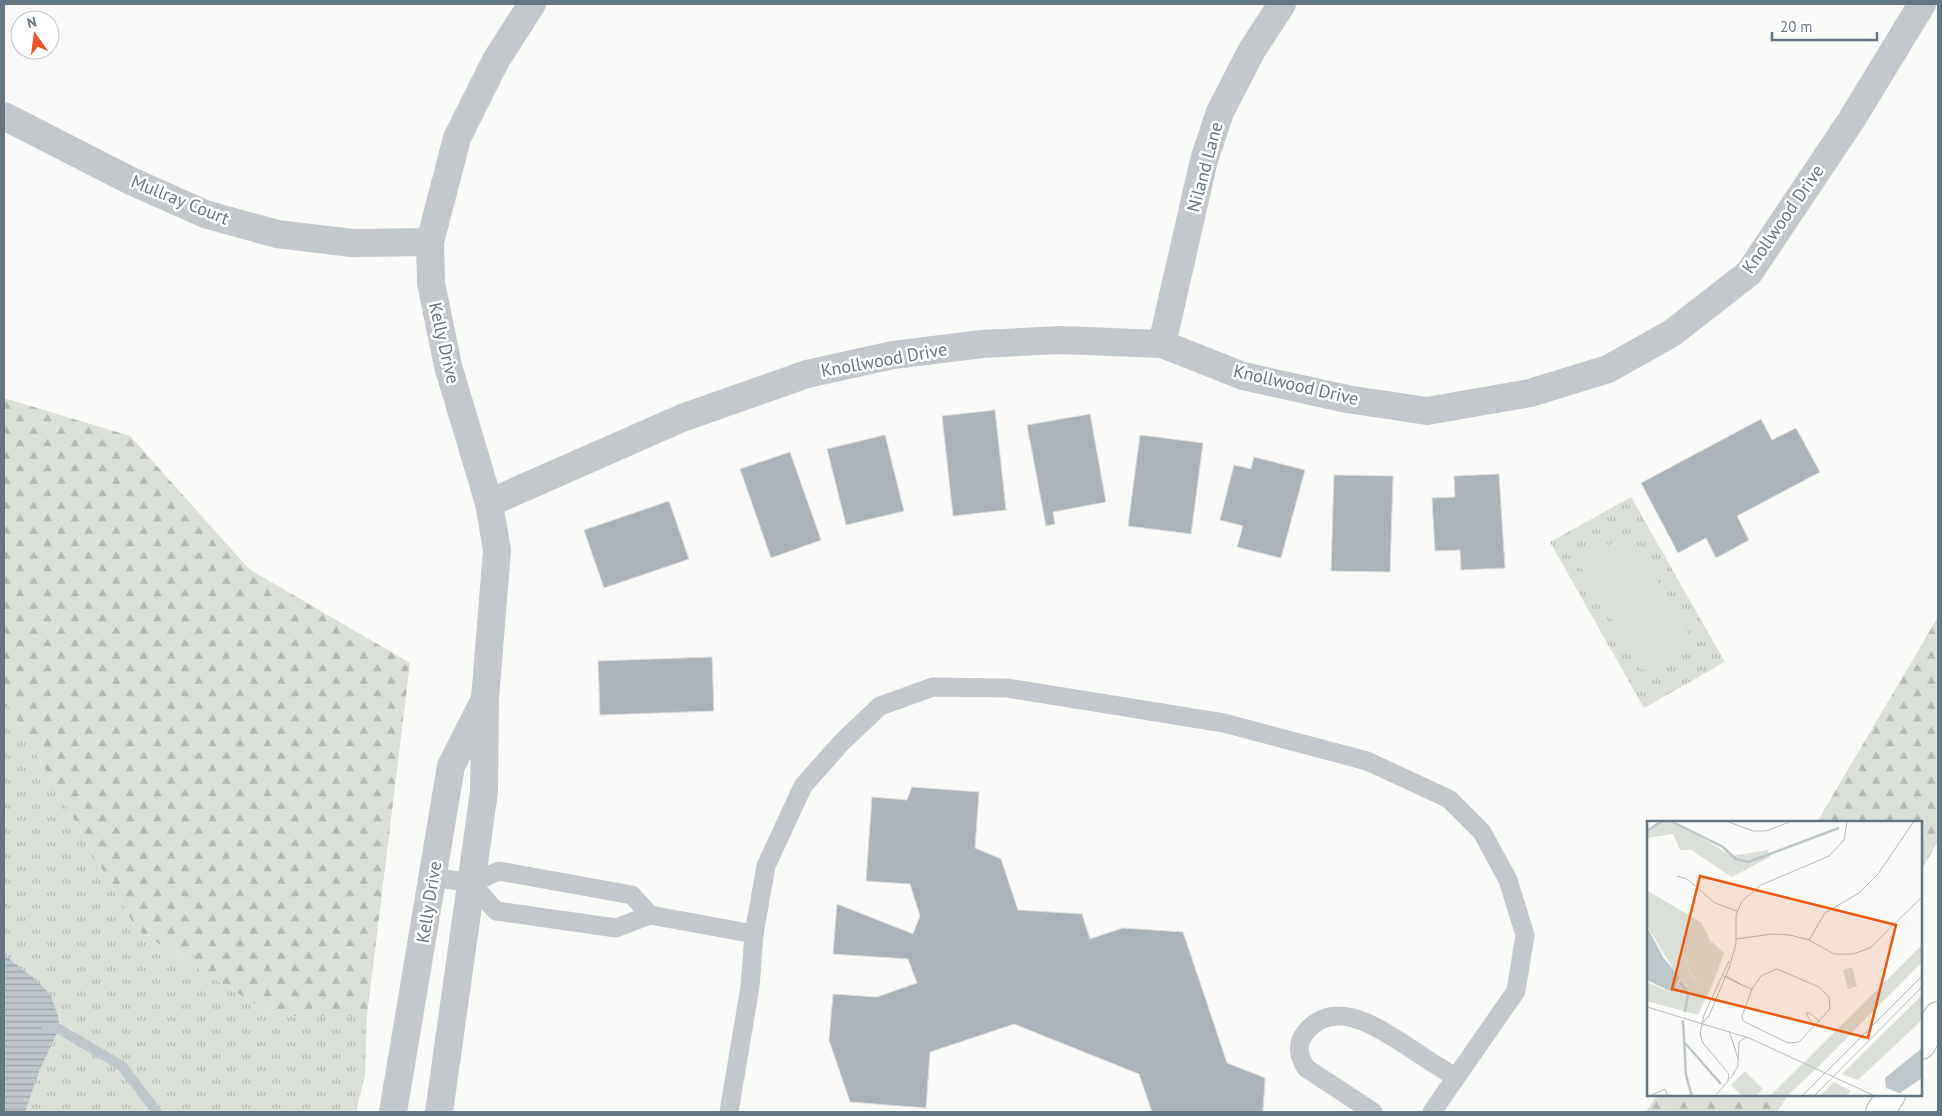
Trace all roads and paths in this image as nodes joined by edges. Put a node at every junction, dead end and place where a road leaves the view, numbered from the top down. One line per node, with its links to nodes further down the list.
1 (532, 4): 5 (street, Kelly Drive)
2 (1282, 4): 6 (street, Niland Lane)
3 (1922, 4): 6 (street, Knollwood Drive)
4 (4, 116): 5 (street, Mullray Court)
5 (430, 242): 7 (street, Kelly Drive)
6 (1162, 344): 7 (street, Knollwood Drive)
7 (489, 503): 8 (street, Kelly Drive)
8 (485, 699): 9 (street, Kelly Drive); 10 (street, Kelly Drive)
9 (433, 877): 10 (lane); 17 (street, Kelly Drive)
10 (471, 883): 11 (lane); 11 (lane); 18 (street, Kelly Drive)
11 (650, 915): 12 (lane)
12 (754, 934): 15 (lane); 19 (lane)
13 (1938, 1016): 14 (highway)
14 (1922, 1043)
15 (1456, 1077): 20 (lane); 21 (lane)
16 (1890, 1096): 22 (highway)
17 (393, 1112)
18 (439, 1112)
19 (729, 1112)
20 (1373, 1112)
21 (1432, 1112)
22 (1880, 1112)

